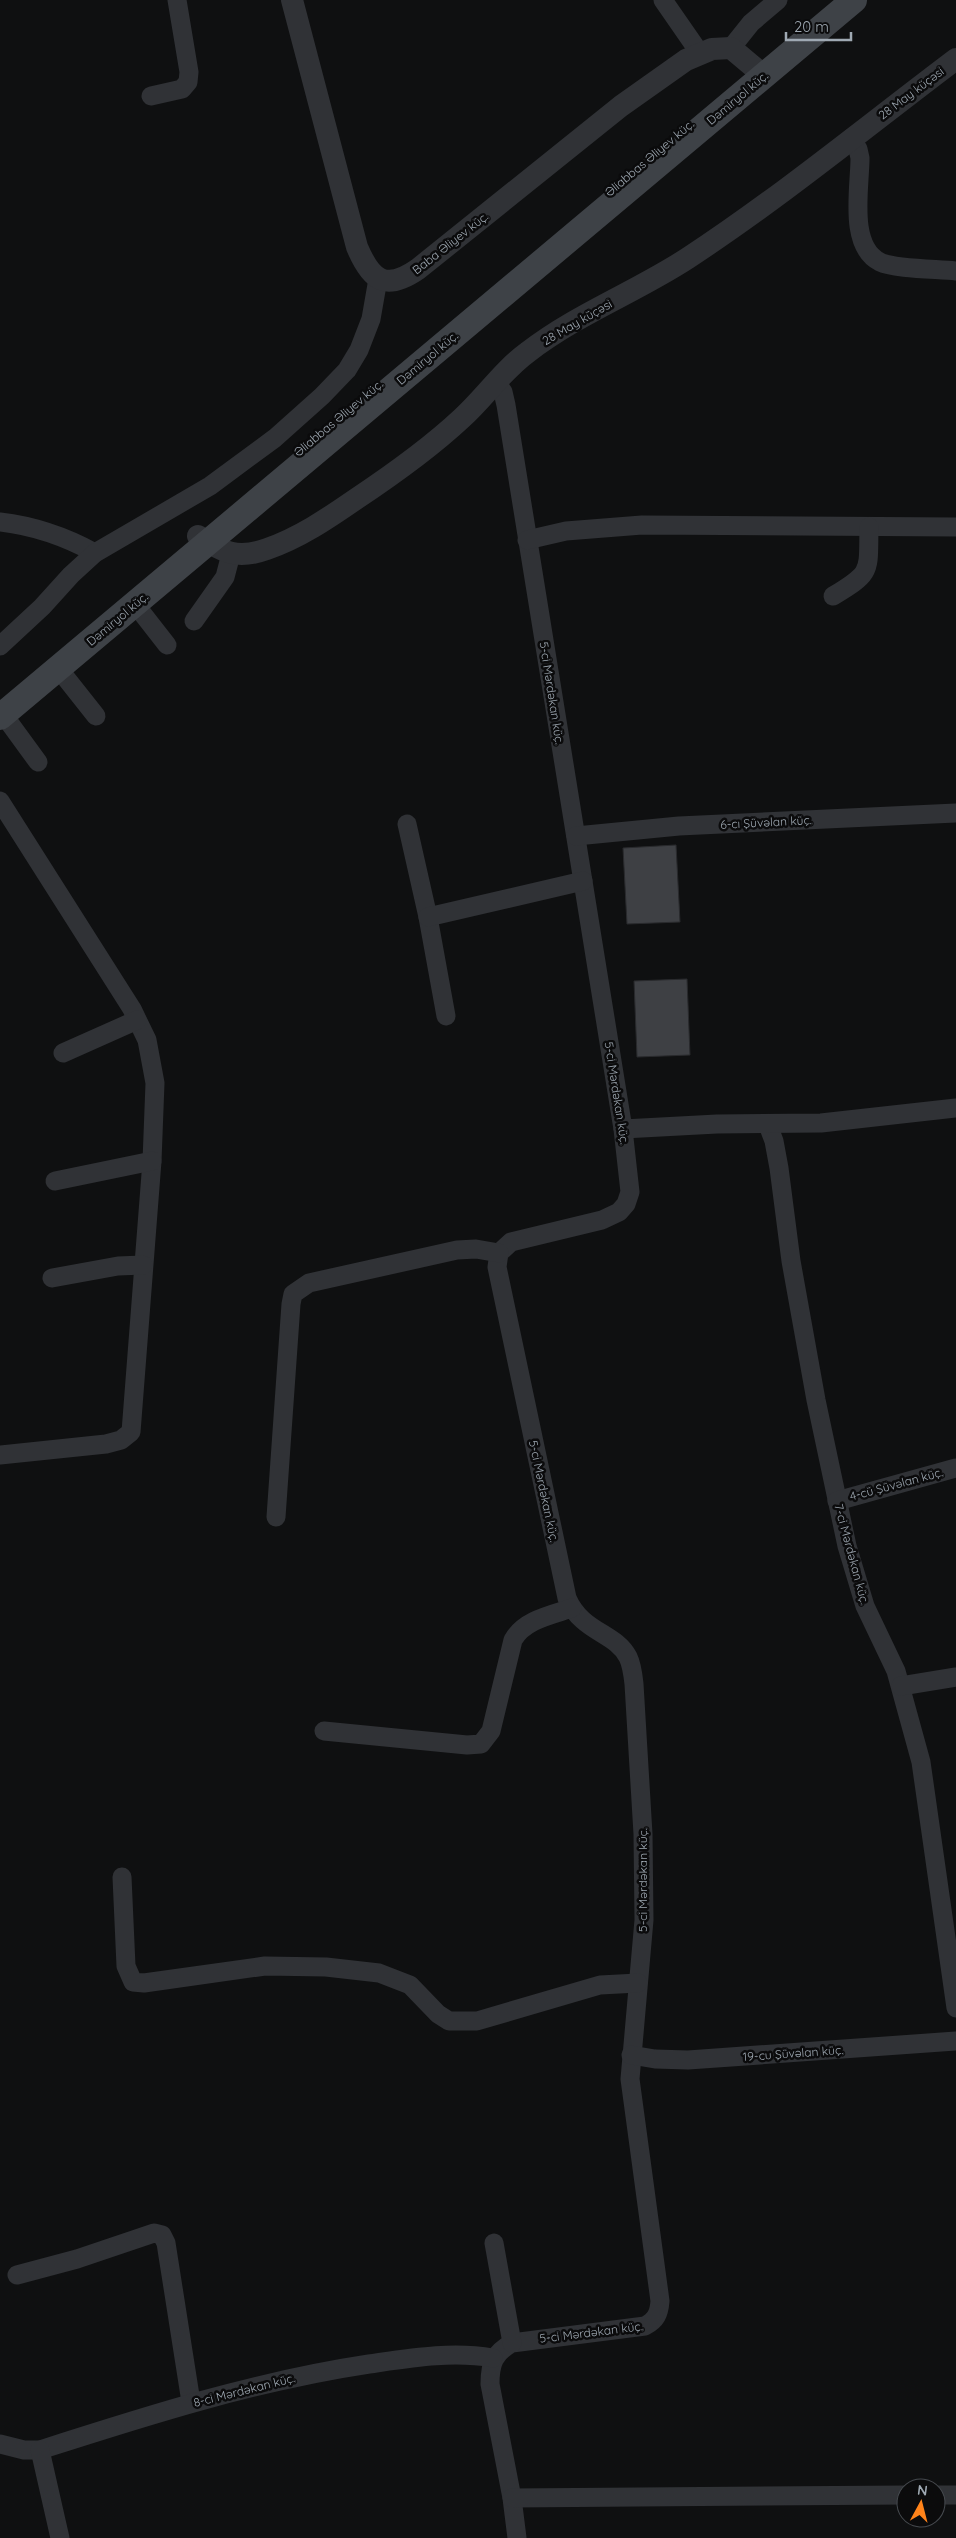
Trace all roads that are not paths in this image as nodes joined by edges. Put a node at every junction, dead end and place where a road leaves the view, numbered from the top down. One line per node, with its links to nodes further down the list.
1 (177, 0): 11 (street)
2 (292, 0): 14 (street)
3 (664, 0): 8 (street)
4 (778, 0): 7 (street)
5 (838, 0): 10 (main road, Əliabbas Əliyev küç.)
6 (854, 0): 20 (main road, Dəmiryol küç.)
7 (731, 48): 8 (street, Baba Əliyev küç.); 10 (street)
8 (699, 52): 14 (street, Baba Əliyev küç.)
9 (956, 58): 12 (street, 28 May küçəsi)
10 (756, 69): 20 (main road, Əliabbas Əliyev küç.)
11 (151, 96)
12 (850, 138): 13 (street); 15 (street, 28 May küçəsi)
13 (956, 271)
14 (378, 279): 21 (street)
15 (496, 382): 19 (street, 5-ci Mərdəkan küç.); 20 (street, 28 May küçəsi)
16 (0, 522): 21 (street)
17 (869, 527): 18 (street); 19 (street); 22 (street)
18 (956, 527)
19 (527, 540): 34 (street, 5-ci Mərdəkan küç.)
20 (213, 544): 23 (main road, Dəmiryol küç.); 24 (street); 28 (main road, Əliabbas Əliyev küç.)
21 (94, 553): 26 (street)
22 (833, 596)
23 (135, 604): 25 (street); 27 (main road, Dəmiryol küç.)
24 (194, 621)
25 (167, 645)
26 (0, 646)
27 (58, 668): 28 (main road, Dəmiryol küç.); 29 (street)
28 (1, 711): 30 (street)
29 (96, 716)
30 (38, 762)
31 (0, 801): 38 (street)
32 (956, 813): 34 (street, 6-cı Şüvəlan küç.)
33 (407, 824): 36 (street)
34 (576, 836): 35 (street, 5-ci Mərdəkan küç.)
35 (583, 881): 36 (street); 42 (street, 5-ci Mərdəkan küç.)
36 (428, 917): 37 (street)
37 (446, 1016)
38 (137, 1020): 39 (street); 43 (street)
39 (63, 1053)
40 (956, 1108): 41 (street)
41 (768, 1125): 42 (street); 50 (street, 7-ci Mərdəkan küç.)
42 (623, 1129): 45 (street, 5-ci Mərdəkan küç.)
43 (152, 1161): 44 (street); 46 (street)
44 (55, 1181)
45 (499, 1253): 51 (street); 52 (street, 5-ci Mərdəkan küç.)
46 (143, 1265): 47 (street); 48 (street)
47 (52, 1278)
48 (0, 1455)
49 (956, 1468): 50 (street, 4-cü Şüvəlan küç.)
50 (837, 1501): 54 (street, 7-ci Mərdəkan küç.)
51 (276, 1517)
52 (572, 1608): 55 (street); 57 (street, 5-ci Mərdəkan küç.)
53 (956, 1677): 54 (street)
54 (901, 1686): 58 (street, 7-ci Mərdəkan küç.)
55 (324, 1732)
56 (122, 1877): 57 (street)
57 (638, 1983): 60 (street, 5-ci Mərdəkan küç.)
58 (956, 2008)
59 (956, 2041): 60 (street, 19-cu Şüvəlan küç.)
60 (631, 2055): 63 (street, 5-ci Mərdəkan küç.)
61 (494, 2243): 63 (street)
62 (17, 2275): 65 (street)
63 (512, 2343): 64 (street)
64 (493, 2358): 65 (street, 8-ci Mərdəkan küç.); 69 (street)
65 (191, 2402): 67 (street, 8-ci Mərdəkan küç.)
66 (0, 2444): 67 (street, 8-ci Mərdəkan küç.)
67 (40, 2450): 70 (street)
68 (896, 2495): 69 (street)
69 (512, 2498): 71 (street)
70 (60, 2538)
71 (517, 2538)

